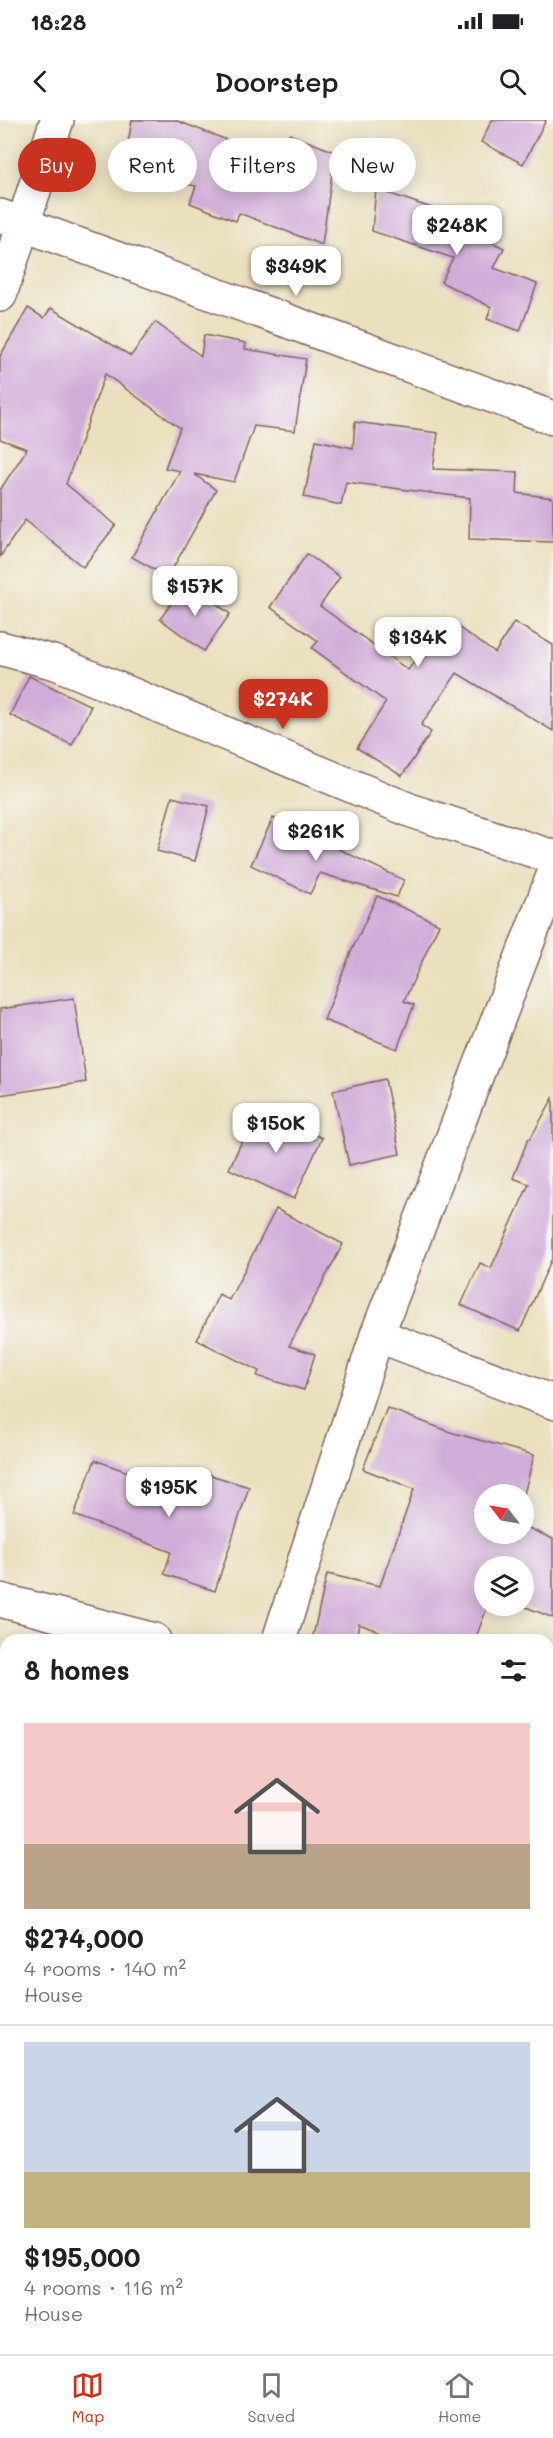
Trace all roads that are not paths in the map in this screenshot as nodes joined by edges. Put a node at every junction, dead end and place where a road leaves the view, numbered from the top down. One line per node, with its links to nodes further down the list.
1 (57, 120): 2 (street)
2 (11, 220): 3 (street); 4 (street)
3 (0, 295)
4 (553, 418)
5 (0, 648): 6 (street)
6 (553, 857)
7 (553, 876): 8 (street)
8 (377, 1335): 9 (street); 12 (street)
9 (553, 1402)
10 (0, 1600): 11 (street)
11 (131, 1634)
12 (281, 1634)

